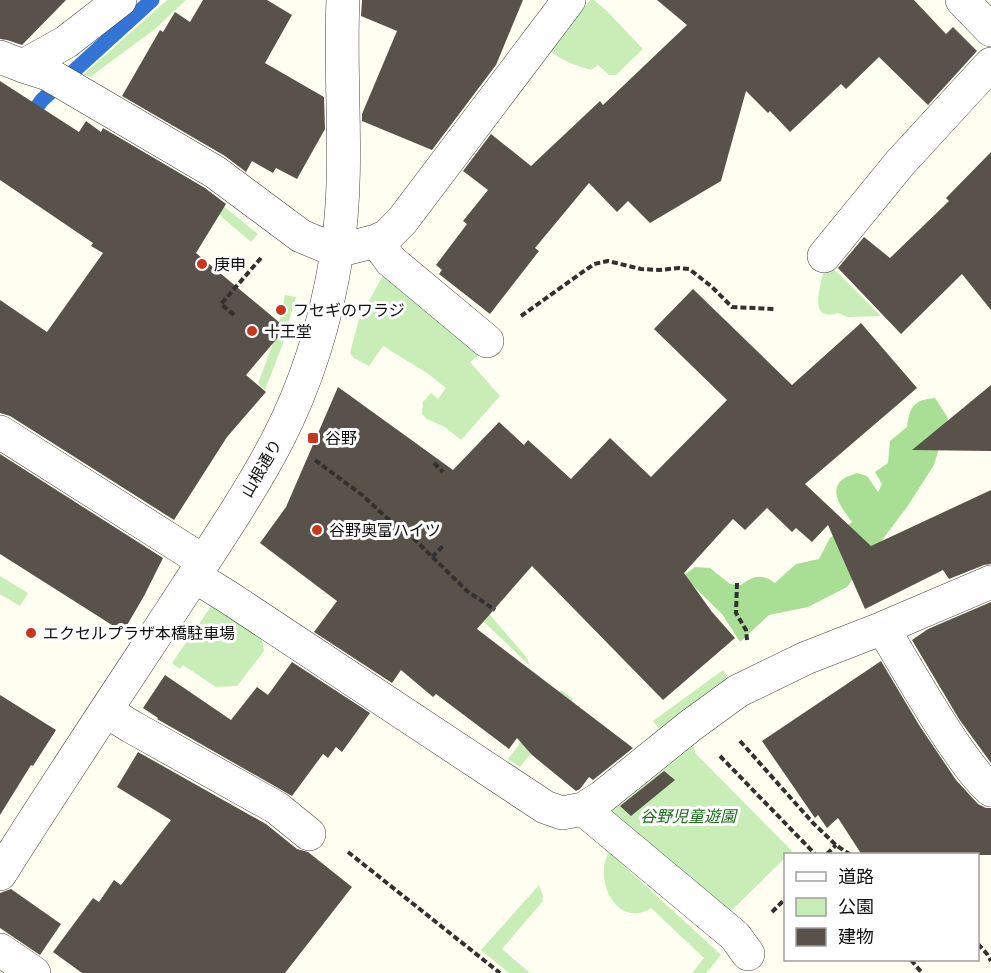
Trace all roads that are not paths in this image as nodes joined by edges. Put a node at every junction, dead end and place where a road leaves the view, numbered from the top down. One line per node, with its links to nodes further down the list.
1 (120, 0): 7 (street)
2 (343, 0): 9 (street, 山根通り)
3 (569, 0): 8 (street)
4 (962, 0): 5 (street)
5 (991, 30)
6 (991, 64): 10 (street)
7 (36, 71): 9 (street)
8 (376, 241): 9 (street); 11 (street)
9 (337, 251): 13 (street, 山根通り)
10 (824, 256)
11 (487, 341)
12 (0, 432): 13 (street)
13 (199, 569): 16 (street, 山根通り); 18 (street)
14 (991, 582): 15 (street)
15 (884, 628): 17 (street); 18 (street)
16 (106, 711): 19 (street); 20 (street, 山根通り)
17 (991, 790)
18 (583, 809): 22 (street)
19 (309, 834)
20 (0, 874)
21 (0, 950): 23 (street)
22 (748, 954)
23 (34, 973)

